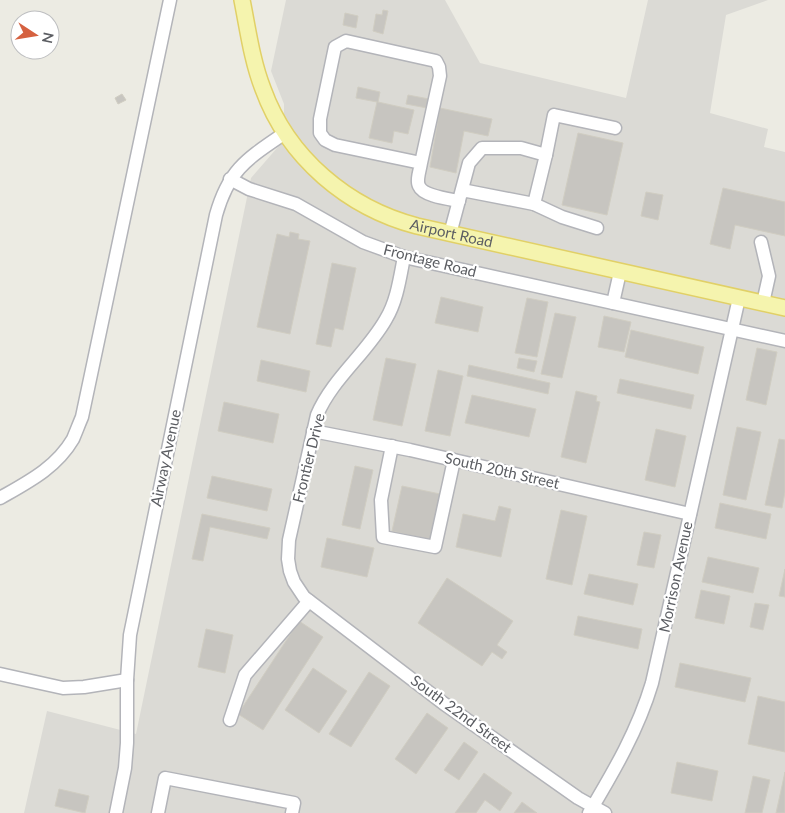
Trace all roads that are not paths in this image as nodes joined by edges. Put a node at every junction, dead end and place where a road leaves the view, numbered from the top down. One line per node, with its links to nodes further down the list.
1 (170, 0): 24 (street)
2 (242, 0): 4 (main road, Airport Road)
3 (615, 128): 5 (street)
4 (285, 133): 7 (street, Airway Avenue); 11 (main road, Airport Road)
5 (546, 154): 8 (street); 9 (street)
6 (421, 163): 6 (street); 8 (street)
7 (230, 179): 13 (street, Frontage Road); 29 (street, Airway Avenue)
8 (461, 195): 9 (street); 11 (street)
9 (534, 204): 10 (street)
10 (598, 228)
11 (450, 234): 14 (main road, Airport Road)
12 (761, 242): 17 (street)
13 (404, 257): 16 (street, Frontage Road); 21 (street, Frontier Drive)
14 (620, 272): 15 (main road, Airport Road); 16 (street)
15 (739, 298): 17 (main road, Airport Road); 19 (street, Morrison Avenue)
16 (613, 303): 19 (street, Frontage Road)
17 (763, 304): 18 (main road, Airport Road)
18 (785, 308)
19 (732, 329): 20 (street, Frontage Road); 25 (street, Morrison Avenue)
20 (785, 341)
21 (313, 431): 22 (street, South 20th Street); 26 (street, Frontier Drive)
22 (392, 446): 23 (street, South 20th Street); 23 (street)
23 (454, 460): 25 (street, South 20th Street)
24 (0, 498)
25 (690, 514): 31 (street, Morrison Avenue)
26 (309, 601): 27 (street, Frontier Drive); 30 (street)
27 (321, 610): 31 (street, South 22nd Street)
28 (0, 674): 29 (street)
29 (127, 680): 32 (street, Airway Avenue)
30 (230, 720)
31 (591, 810): 35 (street, South 22nd Street)
32 (116, 813)
33 (158, 813): 34 (street)
34 (292, 813)
35 (605, 813)

